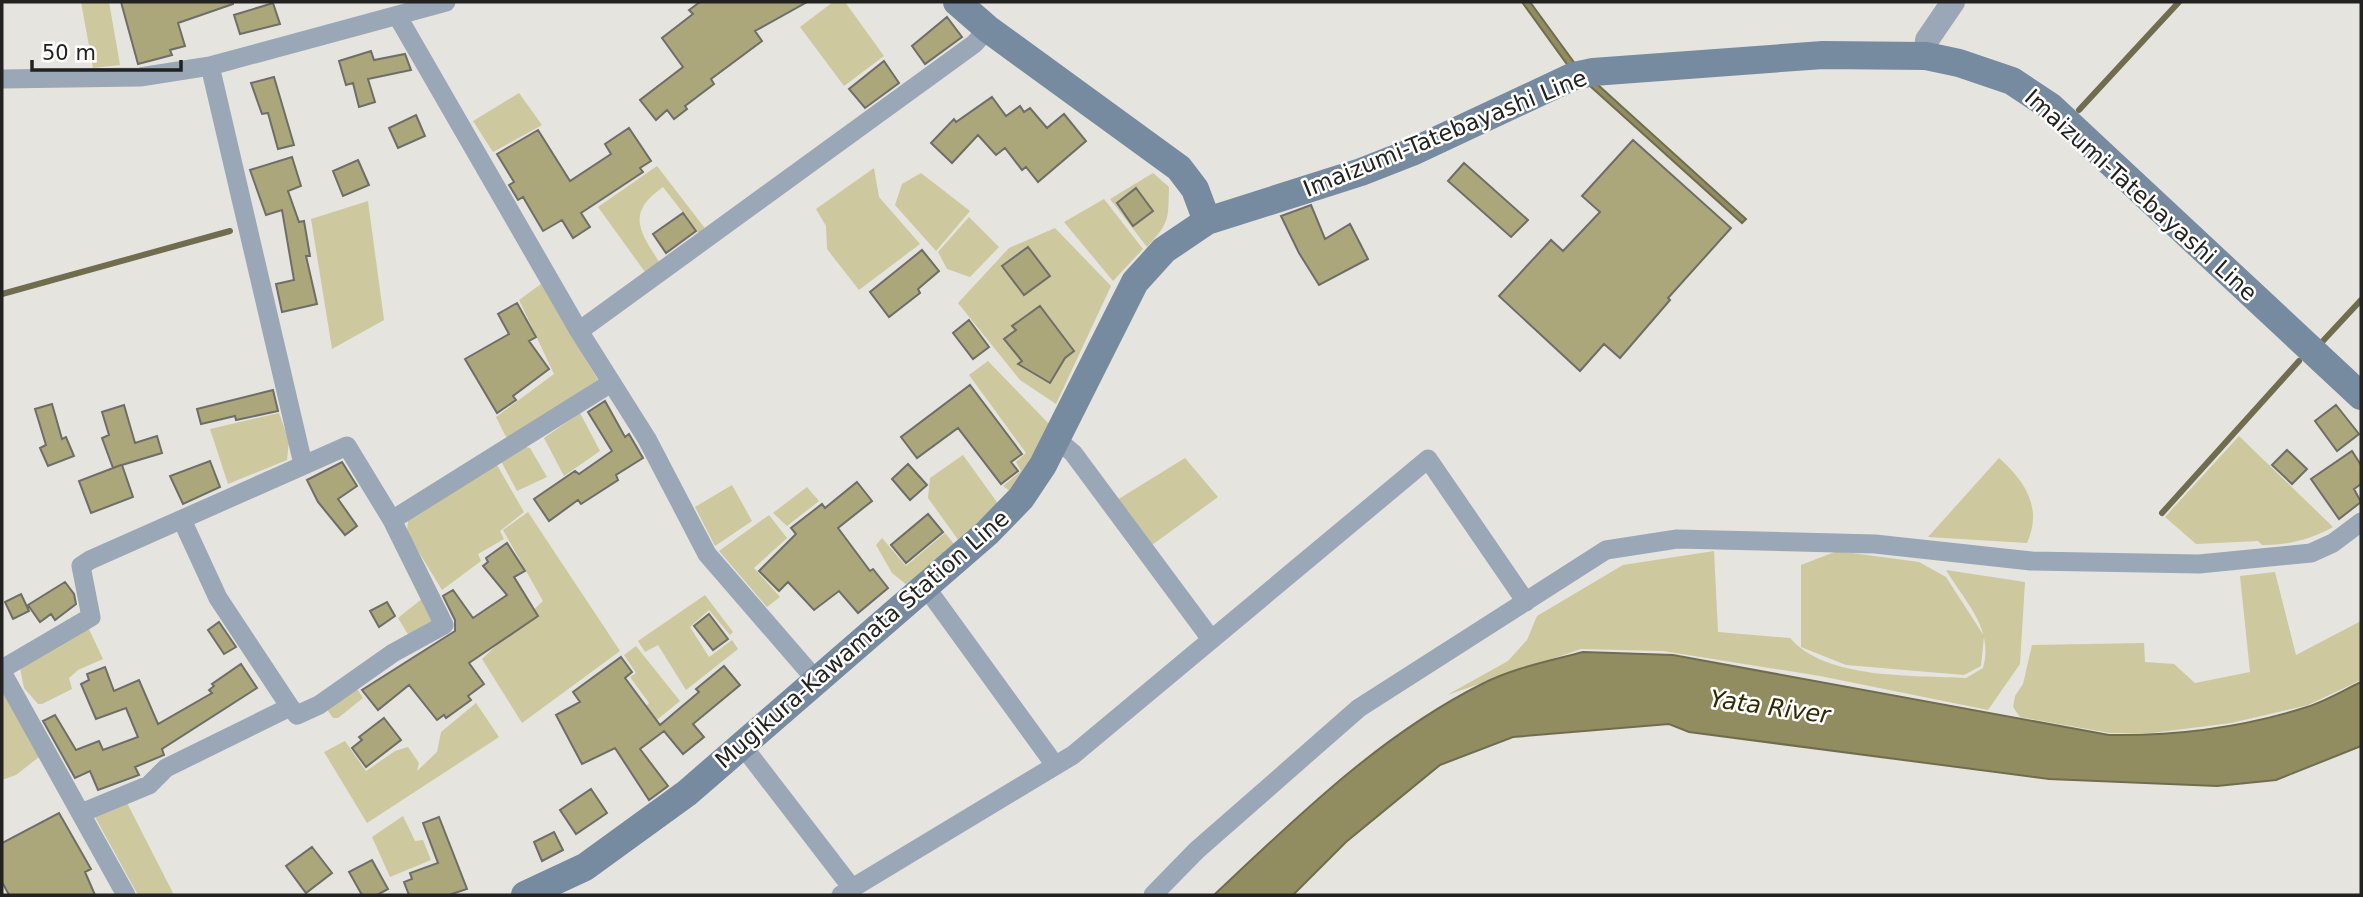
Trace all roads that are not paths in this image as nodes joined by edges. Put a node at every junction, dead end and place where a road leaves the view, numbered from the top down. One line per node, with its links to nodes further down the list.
1 (446, 2): 4 (street)
2 (957, 2): 5 (main road)
3 (1953, 2): 6 (street)
4 (398, 17): 7 (street); 10 (street)
5 (988, 29): 9 (main road); 10 (street)
6 (1926, 57): 9 (main road, Imaizumi-Tatebayashi Line); 12 (main road, Imaizumi-Tatebayashi Line)
7 (210, 66): 8 (street); 14 (street)
8 (2, 79)
9 (1207, 221): 13 (main road, Mugikura-Kawamata Station Line)
10 (579, 331): 11 (street)
11 (611, 383): 16 (street); 22 (street)
12 (2361, 396)
13 (1056, 439): 18 (main road, Mugikura-Kawamata Station Line); 20 (street)
14 (303, 464): 15 (street); 16 (street)
15 (182, 520): 21 (street); 23 (street)
16 (392, 520): 23 (street)
17 (2361, 522): 19 (street)
18 (925, 586): 22 (main road, Mugikura-Kawamata Station Line); 25 (street)
19 (1526, 602): 20 (street); 30 (street)
20 (1211, 639): 25 (street)
21 (2, 671): 26 (street)
22 (816, 680): 24 (main road, Mugikura-Kawamata Station Line)
23 (290, 707): 26 (street)
24 (742, 745): 27 (street); 29 (main road, Mugikura-Kawamata Station Line)
25 (1055, 765): 27 (street)
26 (81, 813): 28 (street)
27 (846, 892)
28 (126, 895)
29 (525, 895)
30 (1153, 895)

